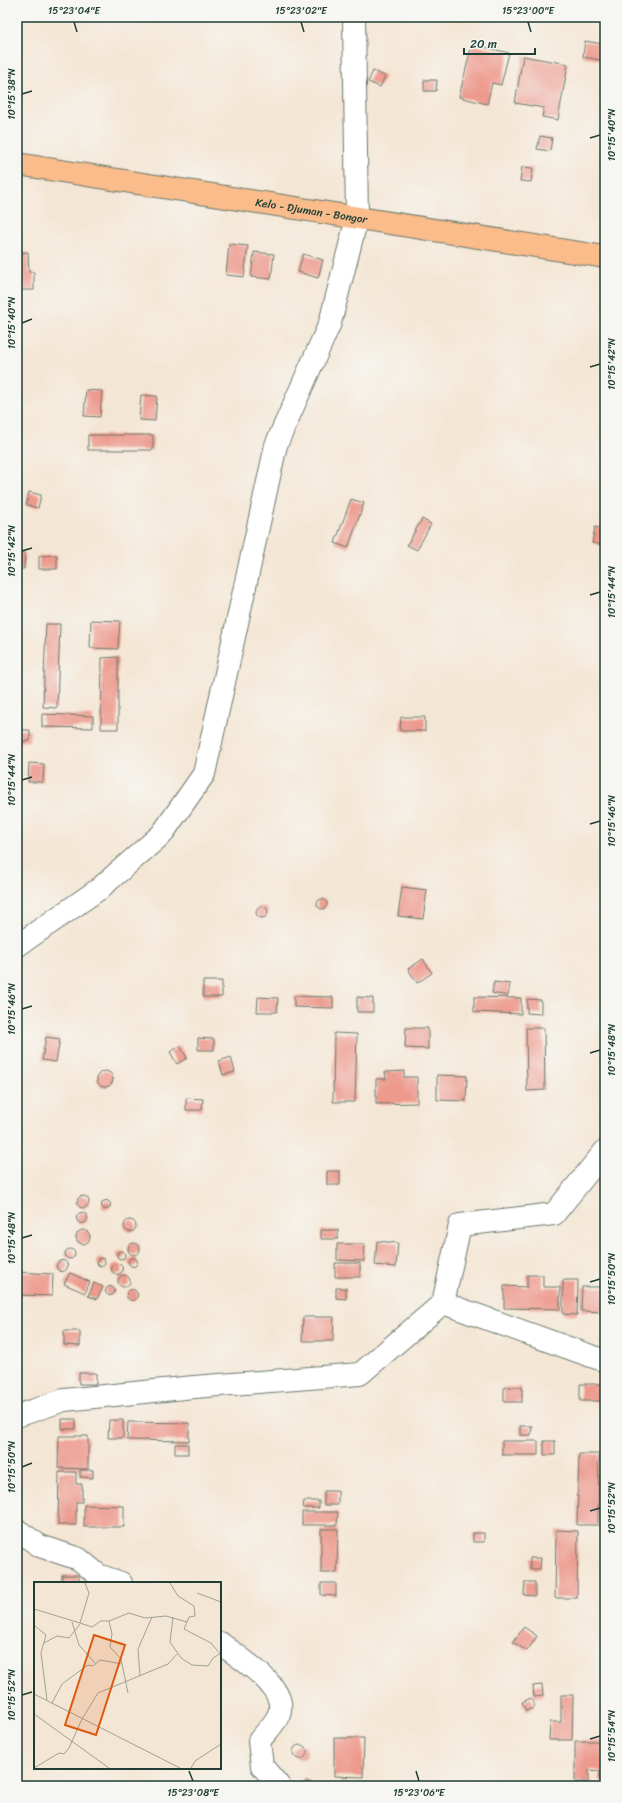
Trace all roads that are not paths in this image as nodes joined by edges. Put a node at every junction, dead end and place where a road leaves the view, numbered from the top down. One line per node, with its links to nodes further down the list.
1 (354, 17): 3 (street)
2 (17, 164): 3 (highway, Kelo - Djuman - Bongor)
3 (357, 218): 4 (highway, Kelo - Djuman - Bongor); 5 (street)
4 (605, 257)
5 (17, 946)
6 (605, 1151): 7 (street)
7 (443, 1303): 8 (street); 9 (street)
8 (605, 1361)
9 (17, 1416)
10 (17, 1530): 11 (street)
11 (118, 1582)
12 (221, 1644): 13 (street)
13 (279, 1786)

